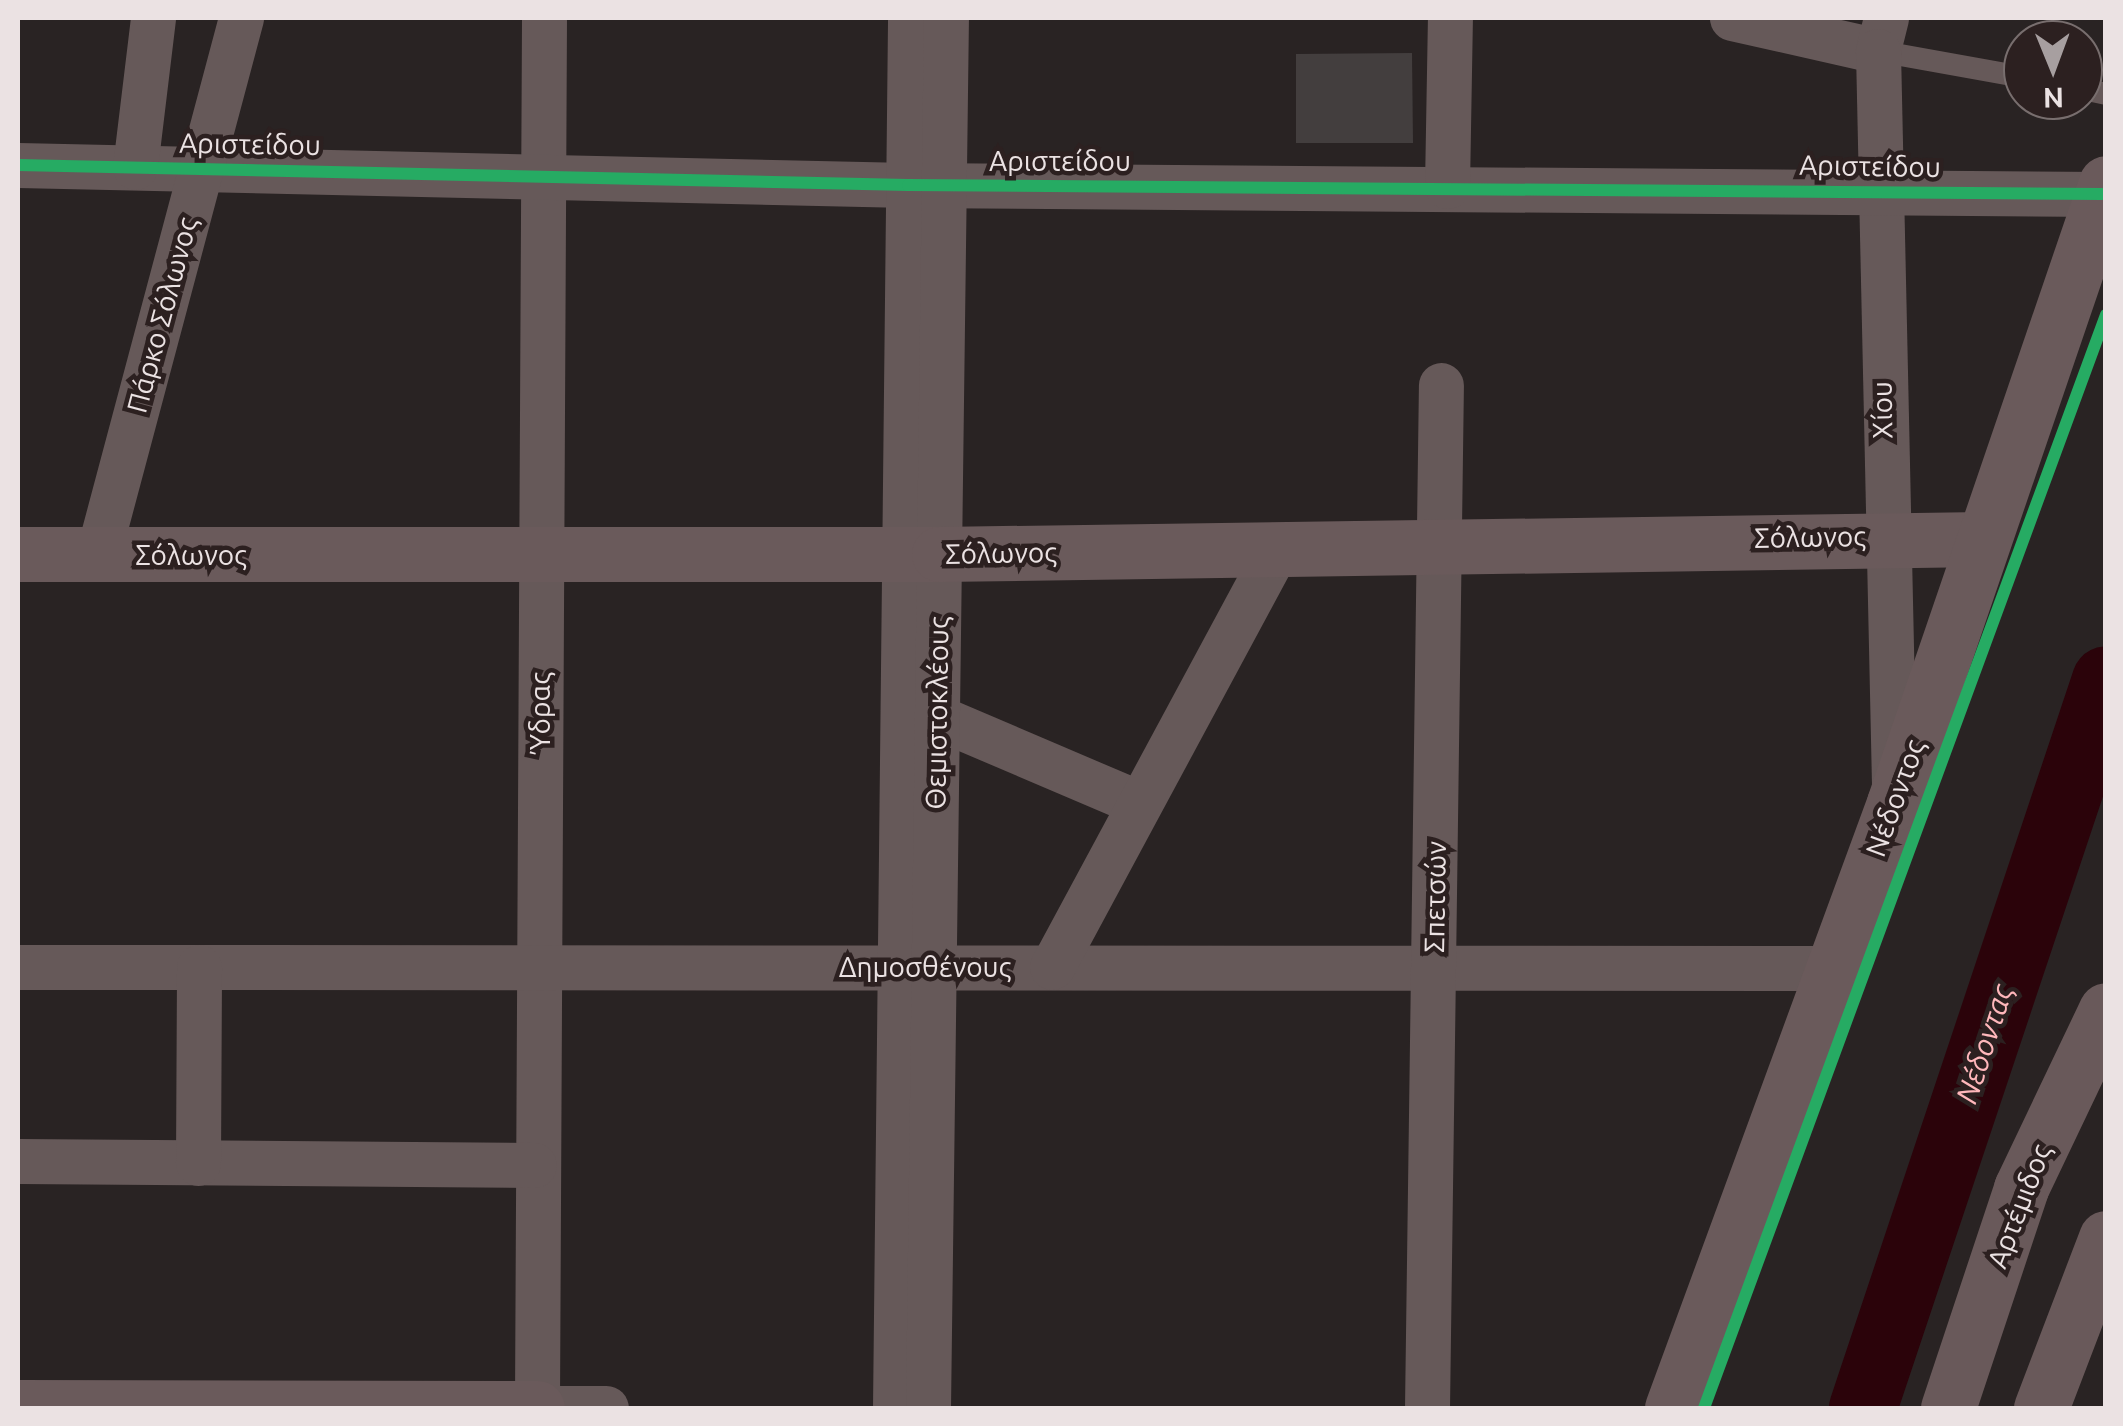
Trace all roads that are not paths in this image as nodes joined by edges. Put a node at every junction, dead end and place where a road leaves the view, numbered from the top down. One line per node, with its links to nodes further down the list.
1 (153, 18): 11 (street)
2 (242, 18): 12 (street, Πάρκο Σόλωνος)
3 (544, 18): 13 (street, Ύδρας)
4 (910, 18): 14 (street, Θεμιστοκλέους)
5 (946, 18): 14 (street, Θεμιστοκλέους)
6 (1450, 18): 15 (street)
7 (1732, 18): 8 (street)
8 (1882, 34): 9 (lane); 17 (street, Χίου)
9 (2003, 71)
10 (18, 165): 11 (street, Αριστείδου)
11 (135, 167): 12 (street, Αριστείδου)
12 (201, 168): 13 (street, Αριστείδου); 24 (street, Πάρκο Σόλωνος)
13 (542, 176): 14 (street, Αριστείδου); 26 (street, Ύδρας)
14 (926, 185): 15 (street, Αριστείδου); 25 (street, Θεμιστοκλέους)
15 (1447, 186): 17 (street, Αριστείδου)
16 (2104, 189): 17 (street, Αριστείδου); 20 (street, Νέδοντος)
17 (1880, 191): 19 (street, Χίου)
18 (1441, 384): 21 (street, Σπετσών)
19 (1883, 536): 20 (street, Σόλωνος); 21 (street, Σόλωνος); 28 (street, Χίου)
20 (1984, 539): 28 (street, Νέδοντος)
21 (1442, 543): 22 (street, Σόλωνος); 34 (street, Σπετσών)
22 (1278, 548): 25 (street, Σόλωνος); 29 (street)
23 (18, 554): 24 (street, Σόλωνος)
24 (98, 554): 26 (street, Σόλωνος)
25 (922, 554): 26 (street, Σόλωνος); 27 (street, Θεμιστοκλέους); 32 (street, Θεμιστοκλέους)
26 (541, 556): 35 (street, Ύδρας)
27 (937, 717): 29 (street); 32 (street, Θεμιστοκλέους)
28 (1894, 802): 36 (street, Νέδοντος)
29 (1139, 803): 33 (street)
30 (18, 967): 31 (street, Δημοσθένους)
31 (199, 967): 35 (street, Δημοσθένους); 40 (street)
32 (917, 967): 33 (street, Δημοσθένους); 35 (street, Δημοσθένους); 48 (street, Θεμιστοκλέους); 49 (street, Θεμιστοκλέους)
33 (1052, 967): 34 (street, Δημοσθένους)
34 (1434, 967): 36 (street, Δημοσθένους); 50 (street, Σπετσών)
35 (538, 968): 41 (street, Ύδρας)
36 (1833, 968): 51 (street, Νέδοντος)
37 (2106, 1010): 38 (main road, Αρτέμιδος)
38 (2088, 1085): 52 (main road, Αρτέμιδος)
39 (18, 1162): 40 (street)
40 (198, 1162): 41 (street)
41 (534, 1165): 46 (street, Ύδρας)
42 (2106, 1238): 53 (main road)
43 (18, 1407): 44 (street)
44 (194, 1408): 45 (street)
45 (379, 1408): 46 (street)
46 (537, 1408): 47 (street)
47 (606, 1408)
48 (894, 1408)
49 (928, 1408)
50 (1427, 1408)
51 (1672, 1408)
52 (1948, 1408)
53 (2041, 1408)

